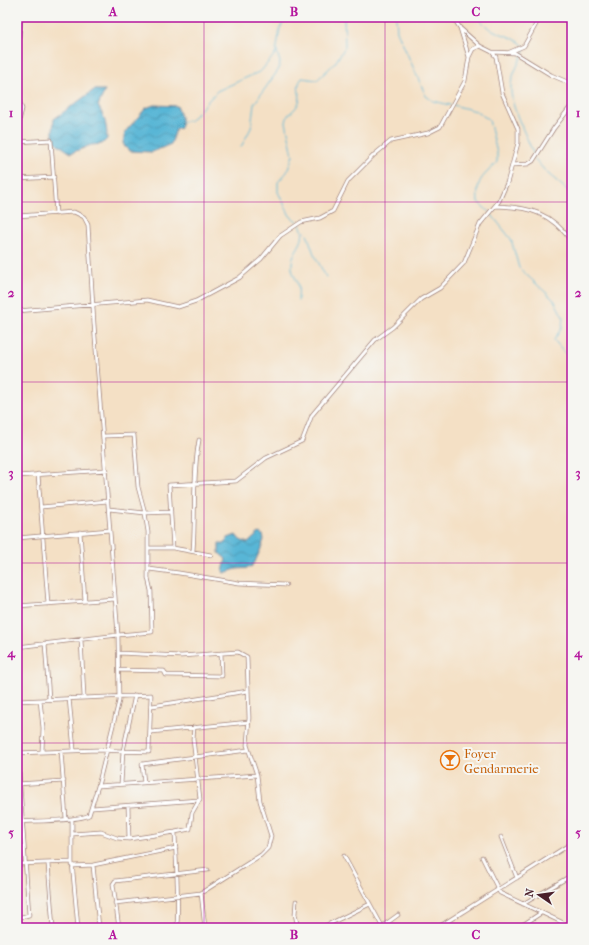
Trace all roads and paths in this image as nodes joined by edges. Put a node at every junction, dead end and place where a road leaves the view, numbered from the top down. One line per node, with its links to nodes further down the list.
1 (21, 17): 8 (street)
2 (453, 17): 4 (street)
3 (540, 17): 7 (street)
4 (460, 28): 5 (street); 9 (street)
5 (480, 46): 6 (street); 9 (street)
6 (492, 52): 7 (street); 15 (street)
7 (510, 52): 10 (street)
8 (17, 56)
9 (469, 57): 22 (street)
10 (572, 84)
11 (17, 95): 13 (street)
12 (572, 105): 15 (street)
13 (17, 130)
14 (17, 142): 16 (street)
15 (512, 165): 18 (street)
16 (54, 177): 17 (street); 19 (street)
17 (17, 179)
18 (495, 206): 21 (street); 29 (street)
19 (56, 214): 20 (street); 22 (street)
20 (17, 216)
21 (572, 240)
22 (93, 304): 23 (street); 24 (street)
23 (17, 310)
24 (104, 436): 26 (street); 34 (street)
25 (198, 440): 29 (street)
26 (107, 470): 27 (street); 30 (street)
27 (38, 474): 28 (street); 31 (street)
28 (17, 476)
29 (194, 483): 33 (street); 41 (street)
30 (108, 501): 31 (street); 32 (street)
31 (41, 507): 37 (street)
32 (109, 508): 34 (street); 35 (street)
33 (171, 512): 34 (street); 40 (street)
34 (145, 513): 39 (street)
35 (110, 530): 36 (street); 45 (street)
36 (80, 532): 37 (street); 46 (street)
37 (44, 537): 38 (street); 47 (street)
38 (17, 538)
39 (149, 548): 40 (street); 43 (street)
40 (173, 548): 41 (street)
41 (193, 551): 42 (street)
42 (211, 554)
43 (149, 570): 44 (street); 49 (street)
44 (286, 585)
45 (115, 600): 46 (street); 49 (street)
46 (85, 601): 47 (street)
47 (48, 604): 48 (street)
48 (17, 606)
49 (118, 635): 50 (street); 53 (street)
50 (81, 639): 51 (street); 59 (street)
51 (45, 643): 52 (street); 61 (street)
52 (17, 647)
53 (119, 653): 54 (street); 55 (street)
54 (221, 653): 55 (street); 56 (street)
55 (119, 670): 57 (street)
56 (248, 691): 64 (street); 65 (street)
57 (119, 695): 58 (street); 59 (street); 73 (street)
58 (135, 695): 64 (street); 74 (street)
59 (84, 697): 60 (street)
60 (69, 698): 61 (street); 70 (street)
61 (49, 699): 62 (street)
62 (40, 700): 63 (street); 72 (street)
63 (17, 701)
64 (152, 706): 67 (street)
65 (249, 722): 66 (street); 71 (street)
66 (194, 727): 67 (street); 76 (street)
67 (151, 732): 74 (street)
68 (17, 744): 75 (street)
69 (61, 750): 70 (street); 72 (street); 79 (street)
70 (74, 750): 73 (street)
71 (248, 750): 76 (street); 77 (street)
72 (42, 751): 75 (street)
73 (106, 751): 74 (street); 83 (street)
74 (123, 751): 82 (street)
75 (17, 753): 81 (street)
76 (194, 756): 78 (street); 80 (street)
77 (257, 775): 78 (street); 109 (street)
78 (196, 778): 80 (street); 84 (street)
79 (64, 781): 81 (street); 87 (street)
80 (144, 783): 82 (street)
81 (18, 784): 90 (street)
82 (121, 784): 83 (street)
83 (98, 786): 86 (street)
84 (199, 800): 85 (street); 91 (street)
85 (128, 806): 86 (street); 94 (street)
86 (92, 808): 88 (street)
87 (66, 819): 88 (street); 90 (street)
88 (72, 819): 92 (street)
89 (17, 822): 90 (street)
90 (21, 822): 100 (street)
91 (175, 832): 94 (street); 96 (street)
92 (72, 834): 94 (street); 102 (street)
93 (501, 837): 107 (street)
94 (129, 838)
95 (572, 843): 107 (street)
96 (176, 848): 103 (street); 105 (street)
97 (344, 856): 113 (street)
98 (482, 857): 108 (street)
99 (17, 864): 100 (street)
100 (25, 864): 101 (street); 117 (street)
101 (48, 864): 102 (street); 122 (street)
102 (72, 864): 103 (street); 123 (street)
103 (93, 865): 124 (street)
104 (208, 870): 105 (street)
105 (176, 874): 110 (street); 112 (street)
106 (572, 875): 114 (street)
107 (517, 878): 108 (street)
108 (499, 890): 114 (street); 118 (street)
109 (201, 893): 110 (street); 128 (street)
110 (179, 895): 112 (street); 119 (street)
111 (296, 901): 129 (street)
112 (115, 903): 125 (street)
113 (370, 904): 120 (street); 130 (street)
114 (524, 904): 115 (street)
115 (541, 913): 121 (street); 133 (street)
116 (398, 915): 120 (street)
117 (17, 918)
118 (445, 923): 131 (street); 132 (street)
119 (177, 927): 126 (street); 127 (street)
120 (381, 927)
121 (572, 927)
122 (52, 928)
123 (78, 928)
124 (99, 928)
125 (119, 928)
126 (140, 928)
127 (183, 928)
128 (205, 928)
129 (298, 928)
130 (321, 928)
131 (437, 928)
132 (448, 928)
133 (518, 928)

